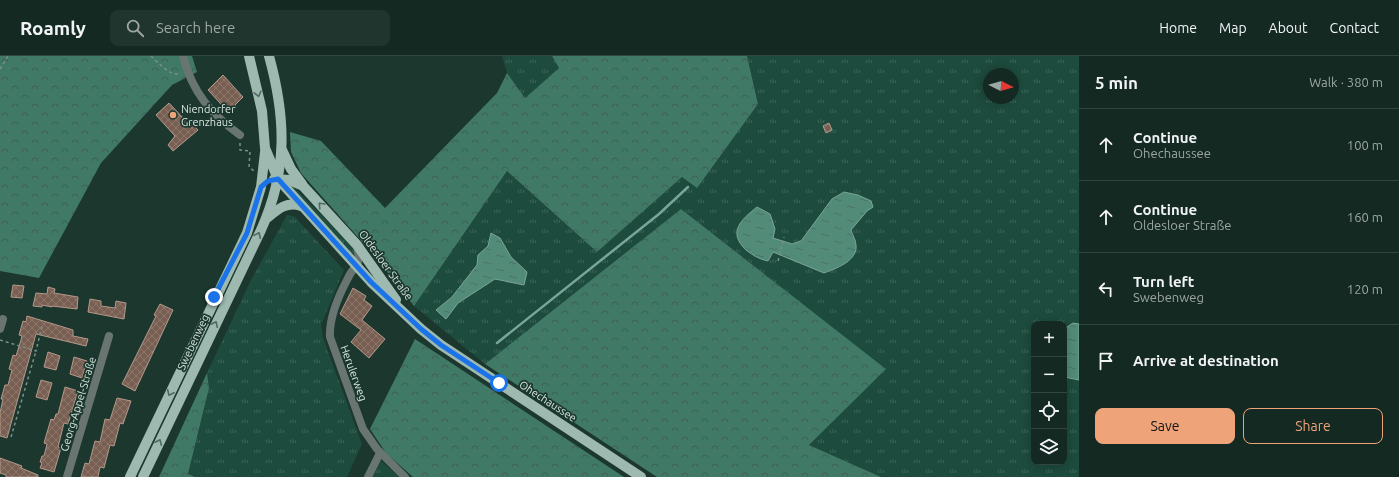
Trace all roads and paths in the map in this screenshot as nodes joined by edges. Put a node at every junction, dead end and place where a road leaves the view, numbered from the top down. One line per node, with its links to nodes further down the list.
1 (8, 56): 6 (path)
2 (151, 56): 7 (path)
3 (183, 56): 7 (street)
4 (248, 56): 9 (main road, Oldesloer Straße, one-way to 9)
5 (269, 56): 10 (main road)
6 (0, 69)
7 (187, 73): 8 (street)
8 (240, 135): 11 (path)
9 (265, 148): 12 (main road, Oldesloer Straße); 14 (main road, Swebenweg)
10 (281, 148): 12 (main road, Swebenweg); 13 (main road)
11 (254, 171)
12 (278, 179): 13 (main road, Oldesloer Straße); 14 (main road); 15 (main road, Oldesloer Straße); 16 (main road, Swebenweg)
13 (303, 186): 18 (main road, Oldesloer Straße, one-way to 13)
14 (261, 187): 32 (main road, Swebenweg, one-way to 32)
15 (301, 206): 16 (main road); 20 (main road, Oldesloer Straße)
16 (266, 219): 33 (main road, Swebenweg, one-way to 16)
17 (784, 237): 19 (path)
18 (357, 245): 20 (street); 21 (main road, Oldesloer Straße)
19 (778, 261)
20 (357, 267): 21 (street); 22 (main road, Oldesloer Straße); 30 (street, Herulerweg)
21 (376, 271): 22 (main road, Oldesloer Straße)
22 (406, 313): 36 (main road, Ohechaussee)
23 (3, 319): 25 (street)
24 (42, 326): 28 (path)
25 (0, 329)
26 (109, 336): 31 (street, Georg-Appel-Straße)
27 (0, 340): 28 (path)
28 (36, 351): 29 (path)
29 (11, 437)
30 (380, 453): 34 (street); 35 (street, Herulerweg)
31 (67, 477)
32 (130, 477)
33 (143, 477)
34 (368, 477)
35 (404, 477)
36 (642, 477)

